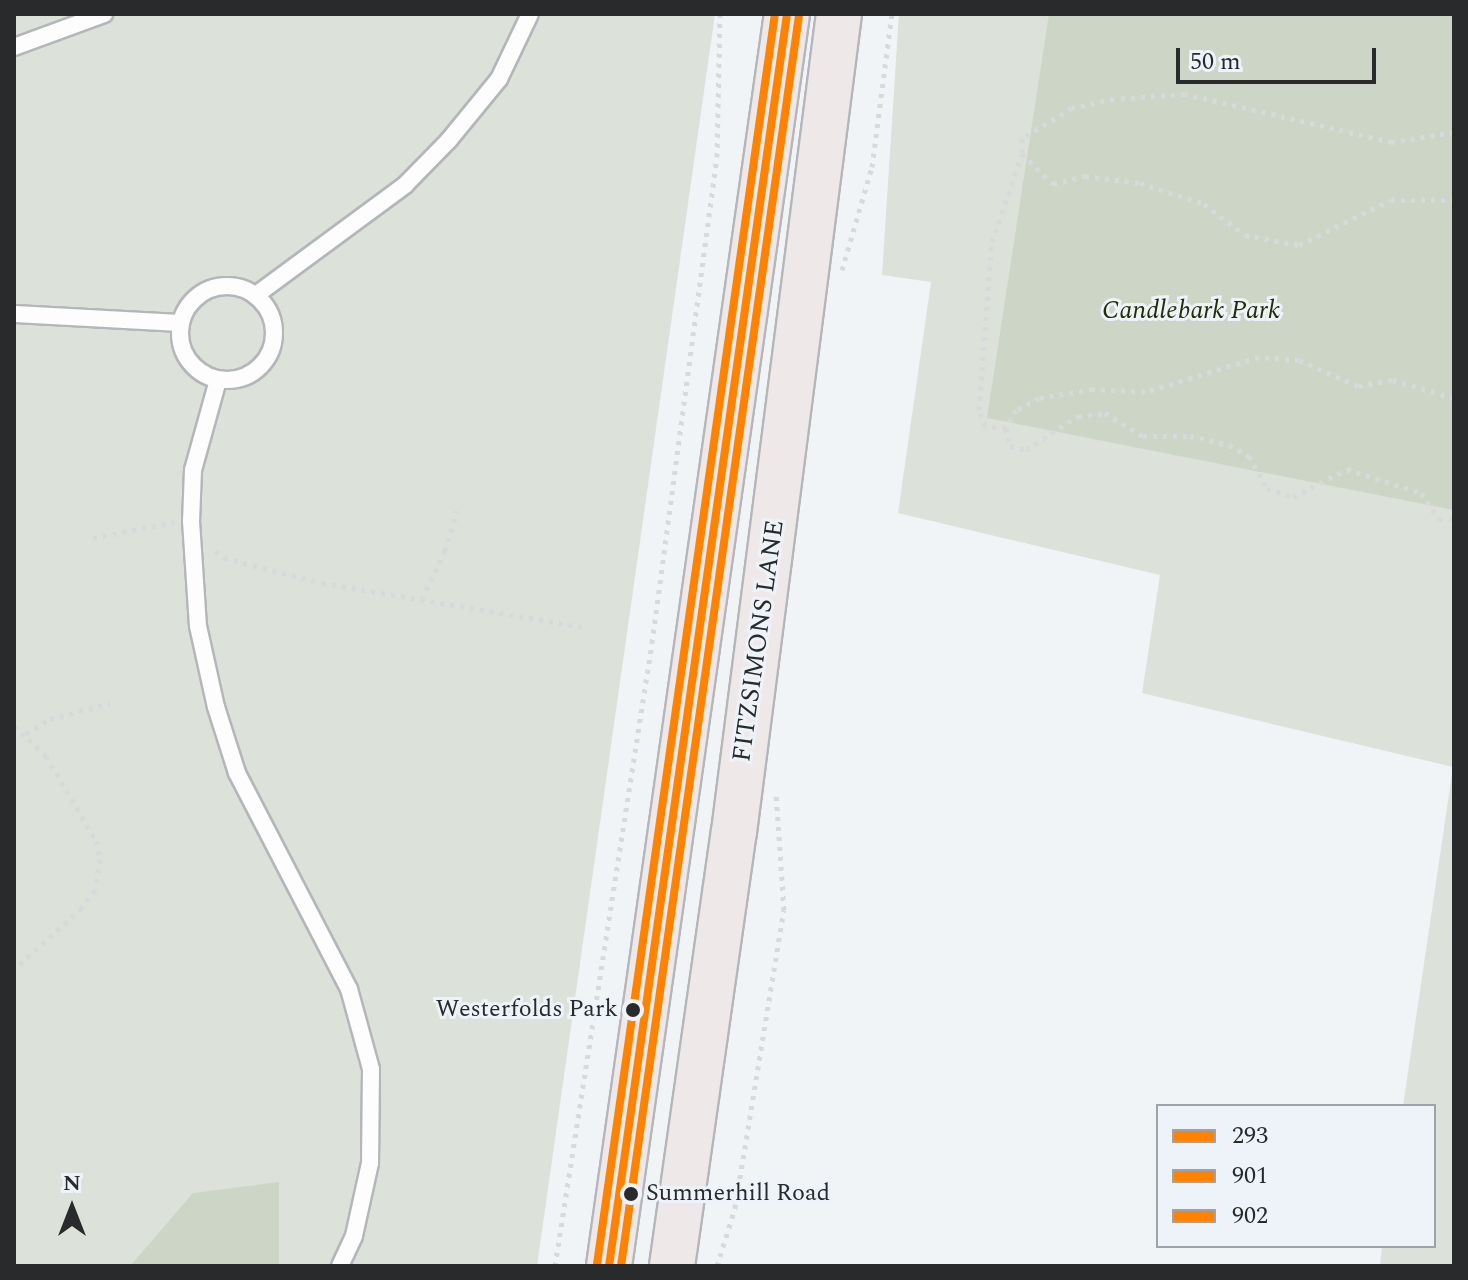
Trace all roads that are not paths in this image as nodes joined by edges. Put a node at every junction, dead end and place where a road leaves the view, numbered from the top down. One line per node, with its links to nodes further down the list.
1 (104, 14): 5 (lane)
2 (530, 14): 8 (lane)
3 (787, 14): 6 (main road)
4 (839, 14): 7 (main road, FITZSIMONS LANE)
5 (14, 47)
6 (754, 259): 7 (main road); 13 (main road)
7 (827, 265): 14 (main road, FITZSIMONS LANE)
8 (256, 295): 10 (lane); 11 (lane)
9 (14, 314): 10 (lane)
10 (181, 323): 11 (lane)
11 (218, 380): 12 (lane)
12 (340, 1266)
13 (609, 1266)
14 (672, 1266)

